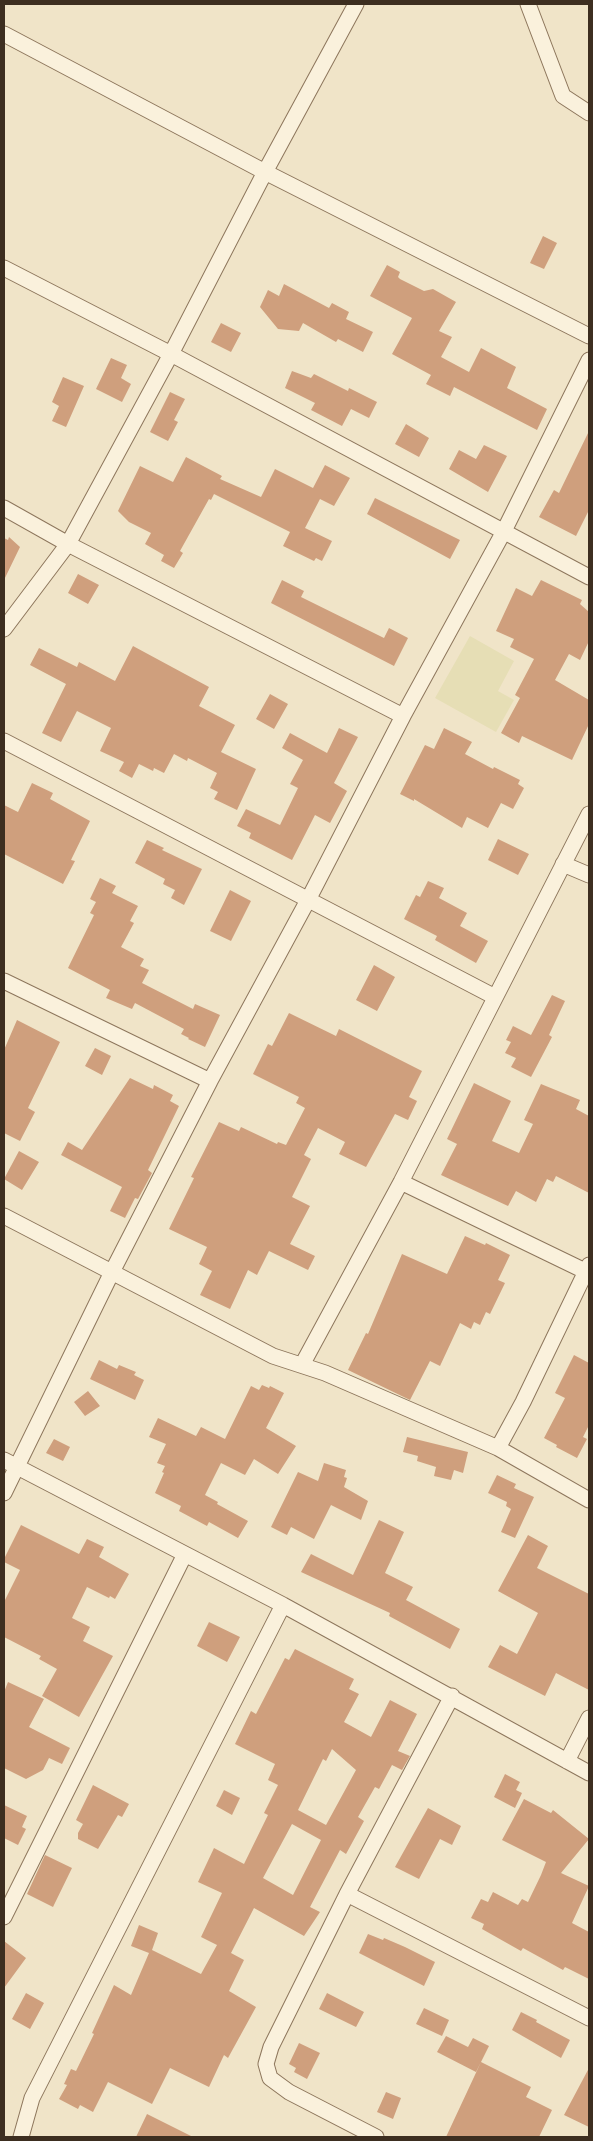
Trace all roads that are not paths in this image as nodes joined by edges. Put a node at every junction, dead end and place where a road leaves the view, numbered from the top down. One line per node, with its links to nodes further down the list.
1 (356, 4): 5 (street)
2 (528, 4): 4 (street)
3 (4, 34): 5 (street)
4 (589, 113)
5 (265, 172): 7 (street); 8 (street)
6 (4, 268): 8 (street)
7 (589, 336)
8 (172, 354): 11 (street); 12 (street)
9 (589, 360): 11 (street)
10 (4, 508): 12 (street)
11 (503, 533): 13 (street); 15 (street)
12 (68, 544): 14 (street); 15 (street)
13 (589, 577)
14 (4, 629)
15 (403, 716): 20 (street)
16 (4, 741): 20 (street)
17 (589, 814): 18 (street)
18 (563, 864): 19 (street); 22 (street)
19 (589, 875)
20 (308, 900): 22 (street); 23 (street)
21 (4, 980): 23 (street)
22 (495, 997): 24 (street)
23 (210, 1081): 27 (street)
24 (401, 1182): 26 (street); 28 (street)
25 (4, 1216): 27 (street)
26 (588, 1270): 29 (street)
27 (112, 1272): 28 (street); 30 (street)
28 (302, 1365): 29 (street)
29 (498, 1448): 32 (street)
30 (10, 1463): 31 (street); 33 (street)
31 (4, 1493)
32 (589, 1500)
33 (185, 1554): 34 (street); 40 (street)
34 (283, 1605): 35 (street); 42 (street)
35 (452, 1696): 37 (street); 39 (street)
36 (589, 1718): 37 (street)
37 (567, 1761): 38 (street)
38 (589, 1773)
39 (347, 1894): 41 (street); 43 (street)
40 (4, 1917)
41 (589, 2018)
42 (21, 2137)
43 (376, 2137)

